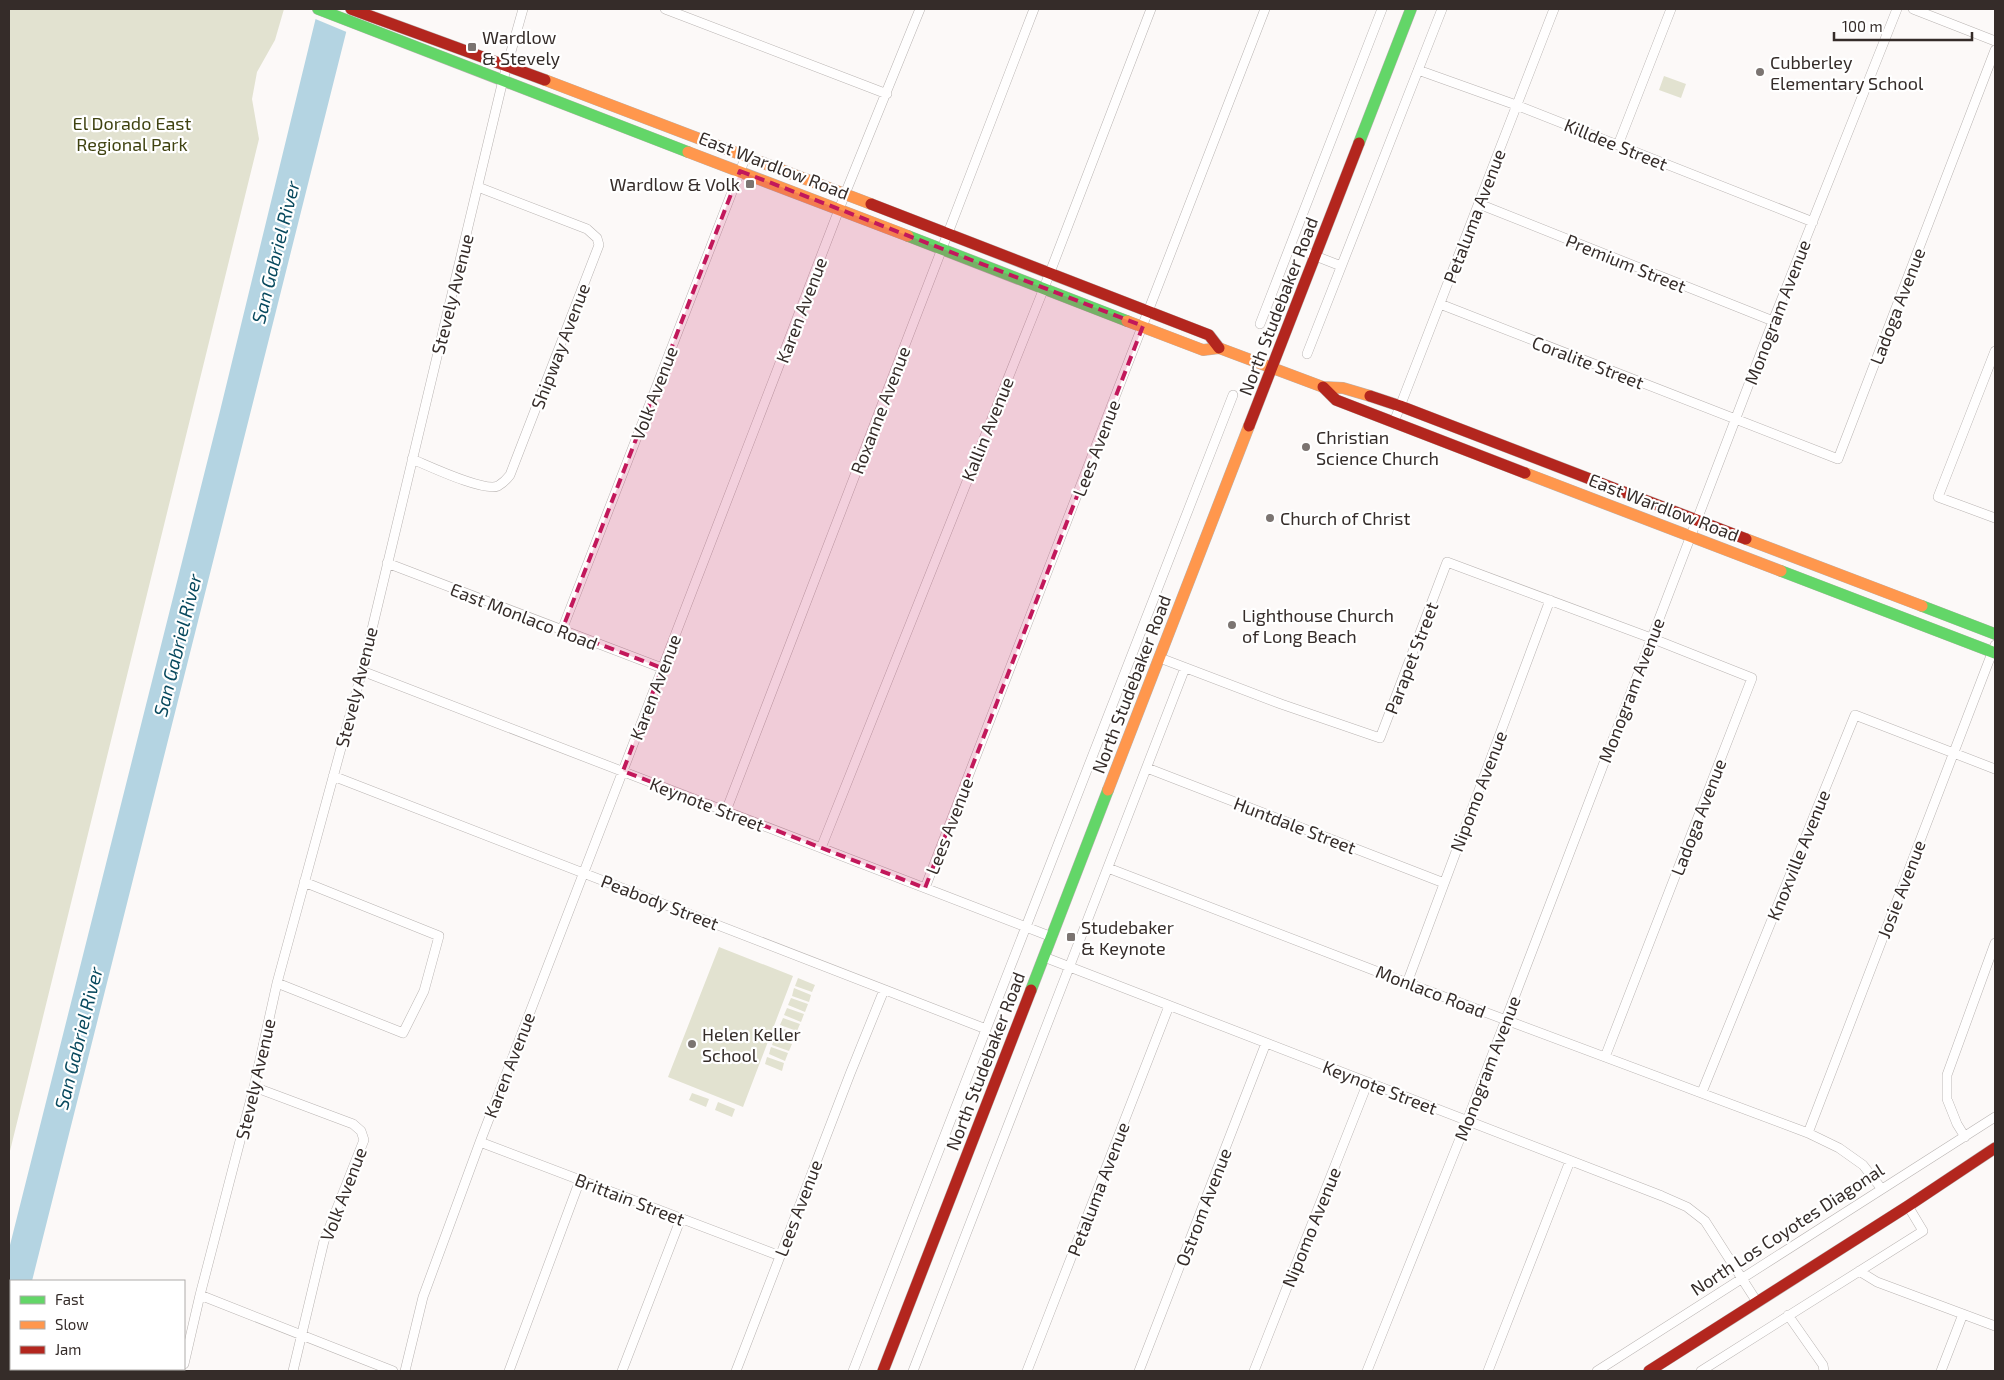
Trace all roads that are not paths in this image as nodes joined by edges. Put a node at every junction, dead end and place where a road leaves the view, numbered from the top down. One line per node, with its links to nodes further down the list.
1 (318, 9): 16 (main road, East Wardlow Road)
2 (351, 9): 16 (main road, East Wardlow Road)
3 (523, 9): 19 (street, Stevely Avenue)
4 (665, 9): 22 (street)
5 (920, 9): 22 (street, Karen Avenue)
6 (1034, 9): 32 (street, Roxanne Avenue)
7 (1151, 9): 37 (street, Kallin Avenue)
8 (1265, 9): 40 (street, Lees Avenue)
9 (1382, 9): 33 (street, North Studebaker Road)
10 (1411, 9): 35 (main road, North Studebaker Road)
11 (1442, 9): 20 (street)
12 (1554, 9): 23 (street, Petaluma Avenue)
13 (1671, 9): 24 (street)
14 (1896, 9): 31 (street, Monogram Avenue)
15 (1913, 9): 17 (street)
16 (366, 21): 19 (main road, East Wardlow Road); 21 (main road, East Wardlow Road)
17 (1995, 41)
18 (1995, 50): 51 (street, Ladoga Avenue)
19 (507, 66): 21 (street, Stevely Avenue); 25 (main road, East Wardlow Road)
20 (1418, 70): 23 (street, Killdee Street); 36 (street)
21 (503, 80): 26 (main road, East Wardlow Road); 27 (street, Stevely Avenue)
22 (887, 94): 28 (street, Karen Avenue)
23 (1516, 105): 24 (street, Killdee Street); 29 (street, Petaluma Avenue)
24 (1618, 145): 31 (street, Killdee Street)
25 (746, 156): 26 (street, Volk Avenue); 28 (main road, East Wardlow Road)
26 (740, 171): 30 (main road, East Wardlow Road); 59 (street, Volk Avenue)
27 (478, 187): 53 (street, Stevely Avenue); 53 (street, Shipway Avenue)
28 (845, 194): 30 (street, Karen Avenue); 32 (main road, East Wardlow Road)
29 (1479, 204): 39 (street, Petaluma Avenue); 41 (street, Premium Street)
30 (840, 209): 34 (main road, East Wardlow Road); 64 (street, Karen Avenue)
31 (1812, 222): 41 (street, Monogram Avenue)
32 (948, 234): 34 (street, Roxanne Avenue); 37 (main road, East Wardlow Road)
33 (1290, 246): 35 (street); 42 (street, North Studebaker Road)
34 (942, 248): 38 (main road, East Wardlow Road); 72 (street, Roxanne Avenue)
35 (1316, 256): 36 (street); 47 (main road, North Studebaker Road)
36 (1341, 266): 46 (street)
37 (1049, 272): 38 (street, Kallin Avenue); 40 (main road, East Wardlow Road)
38 (1044, 288): 43 (main road, East Wardlow Road); 73 (street, Kallin Avenue)
39 (1440, 304): 50 (street, Petaluma Avenue); 51 (street, Coralite Street)
40 (1148, 310): 43 (street, Lees Avenue); 44 (main road, East Wardlow Road)
41 (1773, 321): 51 (street, Monogram Avenue)
42 (1260, 324)
43 (1143, 326): 44 (main road, East Wardlow Road); 78 (street, Lees Avenue)
44 (1219, 348): 47 (main road, East Wardlow Road)
45 (1995, 351): 54 (street)
46 (1307, 354)
47 (1272, 369): 48 (main road, East Wardlow Road); 63 (main road, North Studebaker Road)
48 (1323, 387): 50 (main road, East Wardlow Road); 52 (main road, East Wardlow Road)
49 (1232, 395): 79 (street, North Studebaker Road)
50 (1400, 406): 52 (street, Petaluma Avenue); 55 (main road, East Wardlow Road)
51 (1736, 420): 55 (street, Monogram Avenue)
52 (1394, 422): 56 (main road, East Wardlow Road)
53 (412, 459): 57 (street, Stevely Avenue)
54 (1995, 518)
55 (1698, 520): 56 (street, Monogram Avenue); 60 (main road, East Wardlow Road)
56 (1691, 536): 61 (street, Monogram Avenue); 62 (main road, East Wardlow Road)
57 (387, 563): 59 (street, East Monlaco Road); 66 (street, Stevely Avenue)
58 (1550, 600): 61 (street, Parapet Street); 65 (street, Parapet Street); 77 (street, Nipomo Avenue)
59 (562, 630): 64 (street, East Monlaco Road)
60 (1995, 634)
61 (1651, 638): 88 (street, Monogram Avenue); 91 (street, Ladoga Avenue)
62 (1994, 650): 67 (street, Josie Avenue)
63 (1160, 658): 65 (street, Parapet Street); 80 (main road, North Studebaker Road)
64 (662, 668): 70 (street, Karen Avenue)
65 (1185, 668): 68 (street)
66 (362, 671): 70 (street, Keynote Street); 71 (street, Stevely Avenue)
67 (1953, 752): 69 (street); 94 (street, Knoxville Avenue); 97 (street, Josie Avenue)
68 (1147, 768): 74 (street); 77 (street, Huntdale Street)
69 (1995, 769)
70 (623, 771): 72 (street, Keynote Street); 75 (street, Karen Avenue)
71 (333, 776): 75 (street, Peabody Street); 76 (street, Stevely Avenue)
72 (726, 811): 73 (street, Keynote Street)
73 (821, 848): 78 (street, Keynote Street)
74 (1108, 868): 83 (street); 85 (street, Monlaco Road)
75 (583, 872): 86 (street, Peabody Street); 99 (street, Karen Avenue)
76 (304, 882): 84 (street, Stevely Avenue); 84 (street)
77 (1444, 883): 85 (street, Nipomo Avenue)
78 (925, 888): 79 (street, Keynote Street)
79 (1025, 926): 80 (street, Keynote Street); 89 (street, North Studebaker Road)
80 (1052, 937): 82 (main road, North Studebaker Road)
81 (1995, 943): 98 (street)
82 (1044, 958): 83 (street, Keynote Street); 123 (main road, North Studebaker Road)
83 (1069, 967): 87 (street, Keynote Street); 124 (street)
84 (277, 983): 93 (street, Stevely Avenue)
85 (1407, 983): 88 (street, Monlaco Road)
86 (884, 990): 89 (street, Peabody Street); 106 (street, Lees Avenue)
87 (1169, 1006): 90 (street, Keynote Street); 125 (street, Petaluma Avenue)
88 (1506, 1020): 91 (street, Monlaco Road); 96 (street, Monogram Avenue)
89 (986, 1029): 122 (street, North Studebaker Road)
90 (1266, 1043): 92 (street, Keynote Street); 126 (street, Ostrom Avenue)
91 (1606, 1057): 94 (street, Monlaco Road)
92 (1368, 1082): 96 (street, Keynote Street); 127 (street, Nipomo Avenue)
93 (254, 1087): 109 (street, Stevely Avenue); 114 (street, Volk Avenue)
94 (1702, 1092): 97 (street, Monlaco Road)
95 (1995, 1117): 98 (street, North Los Coyotes Diagonal)
96 (1467, 1121): 101 (street, Keynote Street); 128 (street, Monogram Avenue)
97 (1808, 1133): 103 (street, Monlaco Road)
98 (1965, 1137): 103 (street, North Los Coyotes Diagonal)
99 (480, 1142): 102 (street, Brittain Street); 118 (street, Karen Avenue)
100 (1995, 1148): 104 (main road)
101 (1570, 1161): 108 (street, Keynote Street); 129 (street)
102 (580, 1180): 105 (street, Brittain Street); 119 (street)
103 (1881, 1188): 108 (street, North Los Coyotes Diagonal)
104 (1908, 1206): 107 (street); 110 (main road)
105 (681, 1218): 106 (street, Brittain Street); 120 (street)
106 (780, 1256): 121 (street, Lees Avenue)
107 (1859, 1271): 111 (street); 112 (street)
108 (1743, 1278): 110 (street, Keynote Street); 130 (street, North Los Coyotes Diagonal)
109 (200, 1295): 114 (street); 115 (street, Stevely Avenue)
110 (1757, 1302): 131 (main road)
111 (1962, 1314): 113 (street); 134 (street)
112 (1788, 1315): 132 (street); 133 (street)
113 (1995, 1326)
114 (302, 1336): 116 (street, Volk Avenue); 117 (street)
115 (185, 1360)
116 (293, 1371)
117 (393, 1371)
118 (405, 1371)
119 (509, 1371)
120 (622, 1371)
121 (736, 1371)
122 (853, 1371)
123 (884, 1371)
124 (913, 1371)
125 (1027, 1371)
126 (1139, 1371)
127 (1254, 1371)
128 (1367, 1371)
129 (1488, 1371)
130 (1597, 1371)
131 (1649, 1371)
132 (1701, 1371)
133 (1824, 1371)
134 (1940, 1371)

